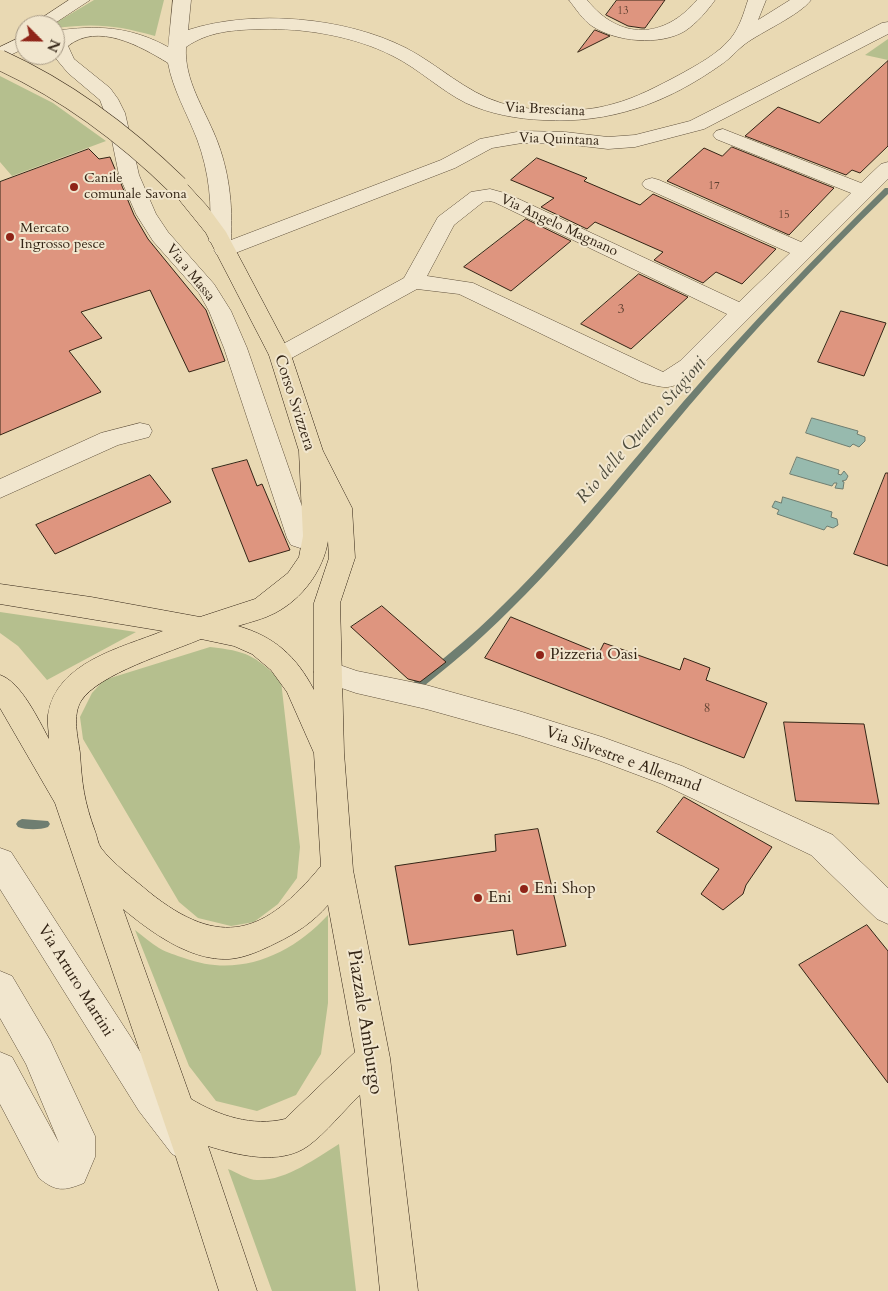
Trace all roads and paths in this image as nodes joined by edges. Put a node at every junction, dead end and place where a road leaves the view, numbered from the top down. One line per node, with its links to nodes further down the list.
1 (41, 0): 8 (street)
2 (81, 0): 9 (street)
3 (578, 0): 4 (street)
4 (706, 0)
5 (757, 0): 13 (street, Via Bresciana)
6 (802, 0): 13 (street)
7 (182, 4): 10 (street, Via Bresciana); 15 (street)
8 (42, 15)
9 (56, 15)
10 (246, 25): 13 (street, Via Bresciana); 15 (street, Via Bresciana)
11 (888, 27): 23 (street, Via Quintana)
12 (65, 34): 15 (street)
13 (738, 41)
14 (15, 47): 16 (street)
15 (177, 52): 23 (street)
16 (0, 55)
17 (65, 59): 31 (street, Via a Massa)
18 (0, 60): 23 (main road, Corso Svizzera, bridge)
19 (723, 135): 22 (street)
20 (888, 168): 22 (street)
21 (652, 184): 24 (street)
22 (863, 191): 24 (street)
23 (223, 245): 27 (main road, Corso Svizzera)
24 (804, 250): 26 (street)
25 (413, 282): 26 (street); 26 (street, Via Angelo Magnano); 27 (street)
26 (741, 312)
27 (280, 356): 29 (main road, Corso Svizzera)
28 (140, 431): 30 (street)
29 (311, 451): 33 (main road, Corso Svizzera); 34 (main road, Piazzale Amburgo)
30 (0, 489)
31 (300, 538)
32 (0, 594): 33 (main road, Corso Svizzera)
33 (199, 628): 36 (main road, Piazzale Amburgo); 37 (main road)
34 (328, 672): 36 (main road, Piazzale Amburgo); 41 (street, Via Silvestre e Allemand)
35 (0, 686): 37 (main road)
36 (329, 753): 40 (main road, Piazzale Amburgo)
37 (69, 800): 38 (main road)
38 (87, 854): 40 (main road); 45 (main road)
39 (0, 863): 45 (street, Via Arturo Martini)
40 (337, 870): 43 (main road, Piazzale Amburgo)
41 (888, 908)
42 (0, 987): 44 (street)
43 (372, 1058): 45 (main road); 48 (main road, Piazzale Amburgo)
44 (0, 1069)
45 (164, 1105): 46 (street)
46 (193, 1154): 47 (main road)
47 (238, 1291)
48 (399, 1291)

